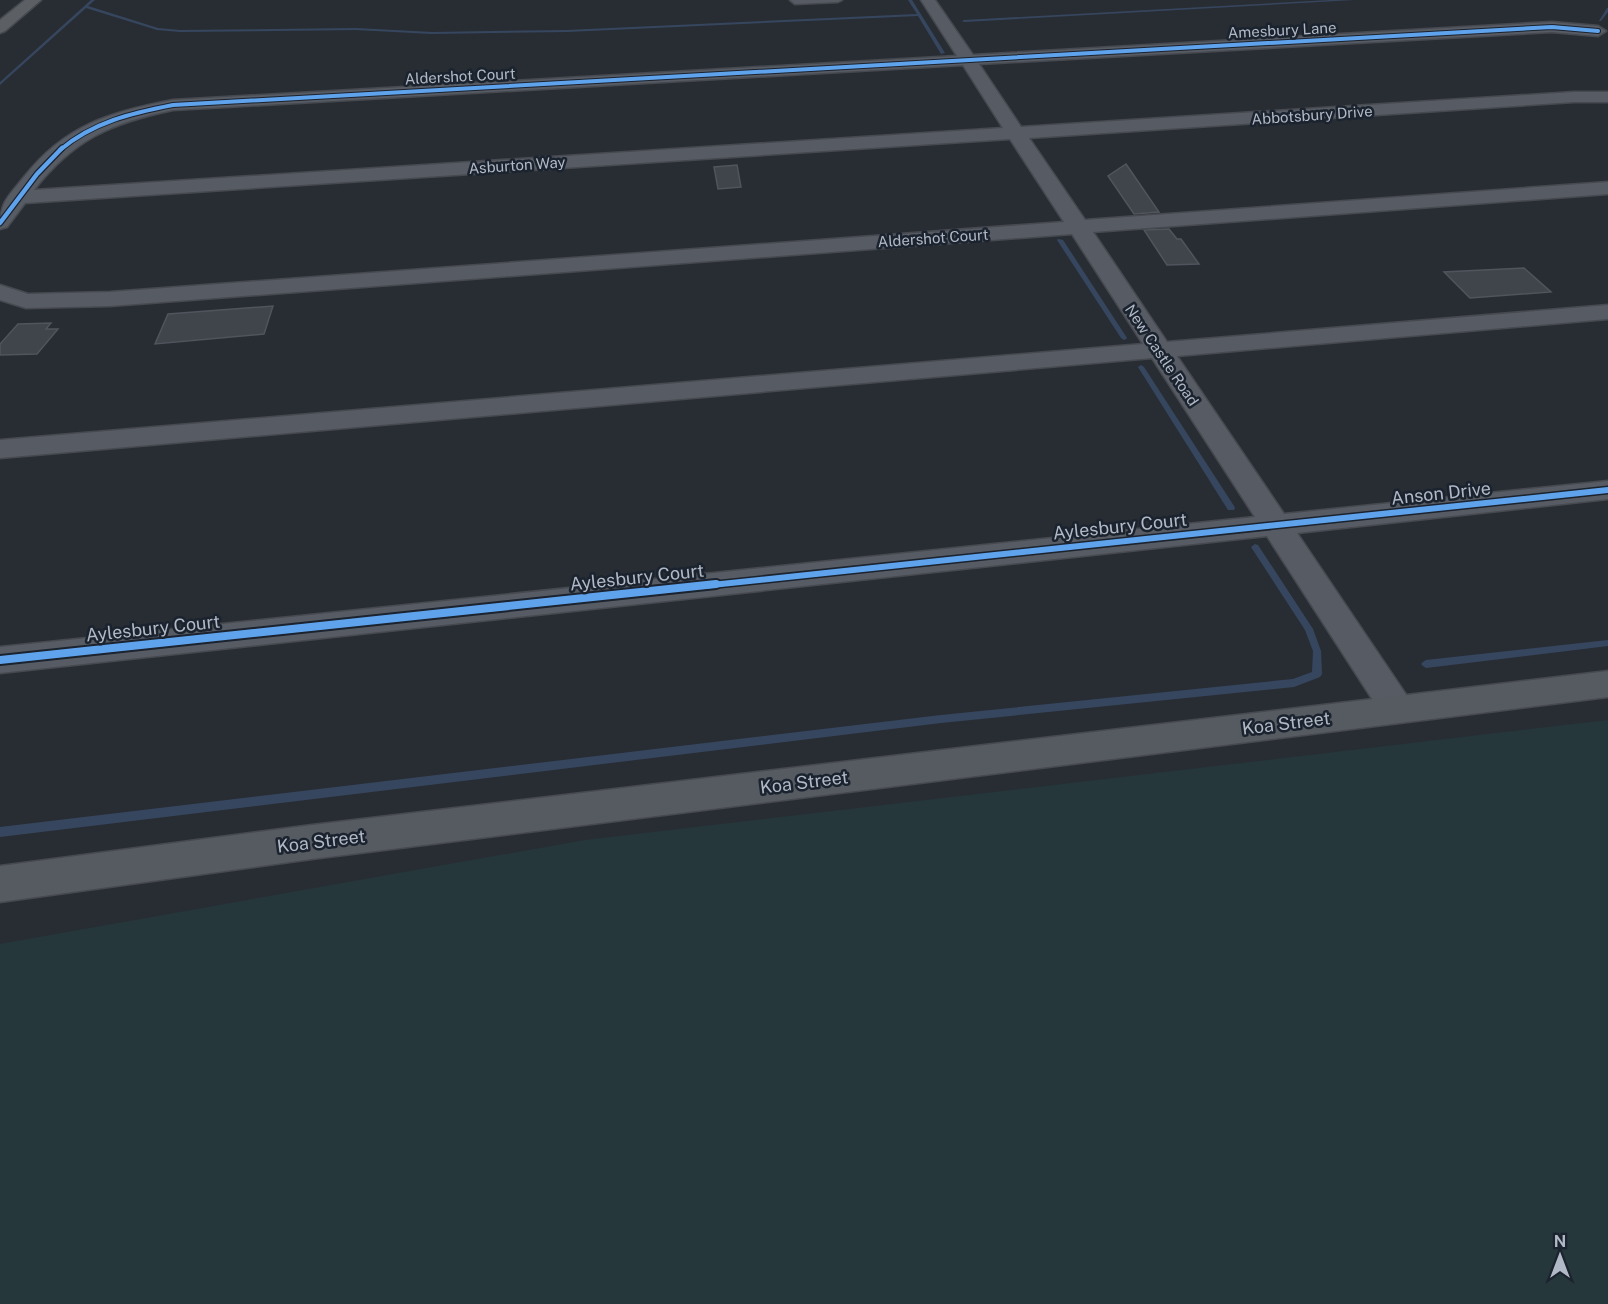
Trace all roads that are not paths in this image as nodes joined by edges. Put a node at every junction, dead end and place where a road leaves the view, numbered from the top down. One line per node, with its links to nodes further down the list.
1 (13, 0): 6 (highway)
2 (34, 0): 7 (highway)
3 (838, 0): 5 (lane)
4 (928, 0): 9 (street, New Castle Road)
5 (794, 1)
6 (0, 9)
7 (0, 28)
8 (1598, 31): 9 (street, Amesbury Lane)
9 (968, 61): 11 (street, New Castle Road); 13 (street, Aldershot Court)
10 (1608, 97): 11 (street, Abbotsbury Drive)
11 (1017, 133): 13 (street, Asburton Way); 15 (street, New Castle Road)
12 (1608, 188): 15 (street)
13 (18, 197): 14 (street, Aldershot Court)
14 (0, 223)
15 (1077, 227): 16 (street, Aldershot Court); 18 (street, New Castle Road)
16 (0, 292)
17 (1608, 312): 18 (street)
18 (1159, 351): 19 (street); 21 (street, New Castle Road)
19 (0, 449)
20 (1608, 490): 21 (street, Anson Drive)
21 (1276, 525): 22 (street, Aylesbury Court); 24 (street, New Castle Road)
22 (0, 660)
23 (1608, 684): 24 (main road, Koa Street)
24 (1397, 709): 25 (main road, Koa Street)
25 (0, 884)

